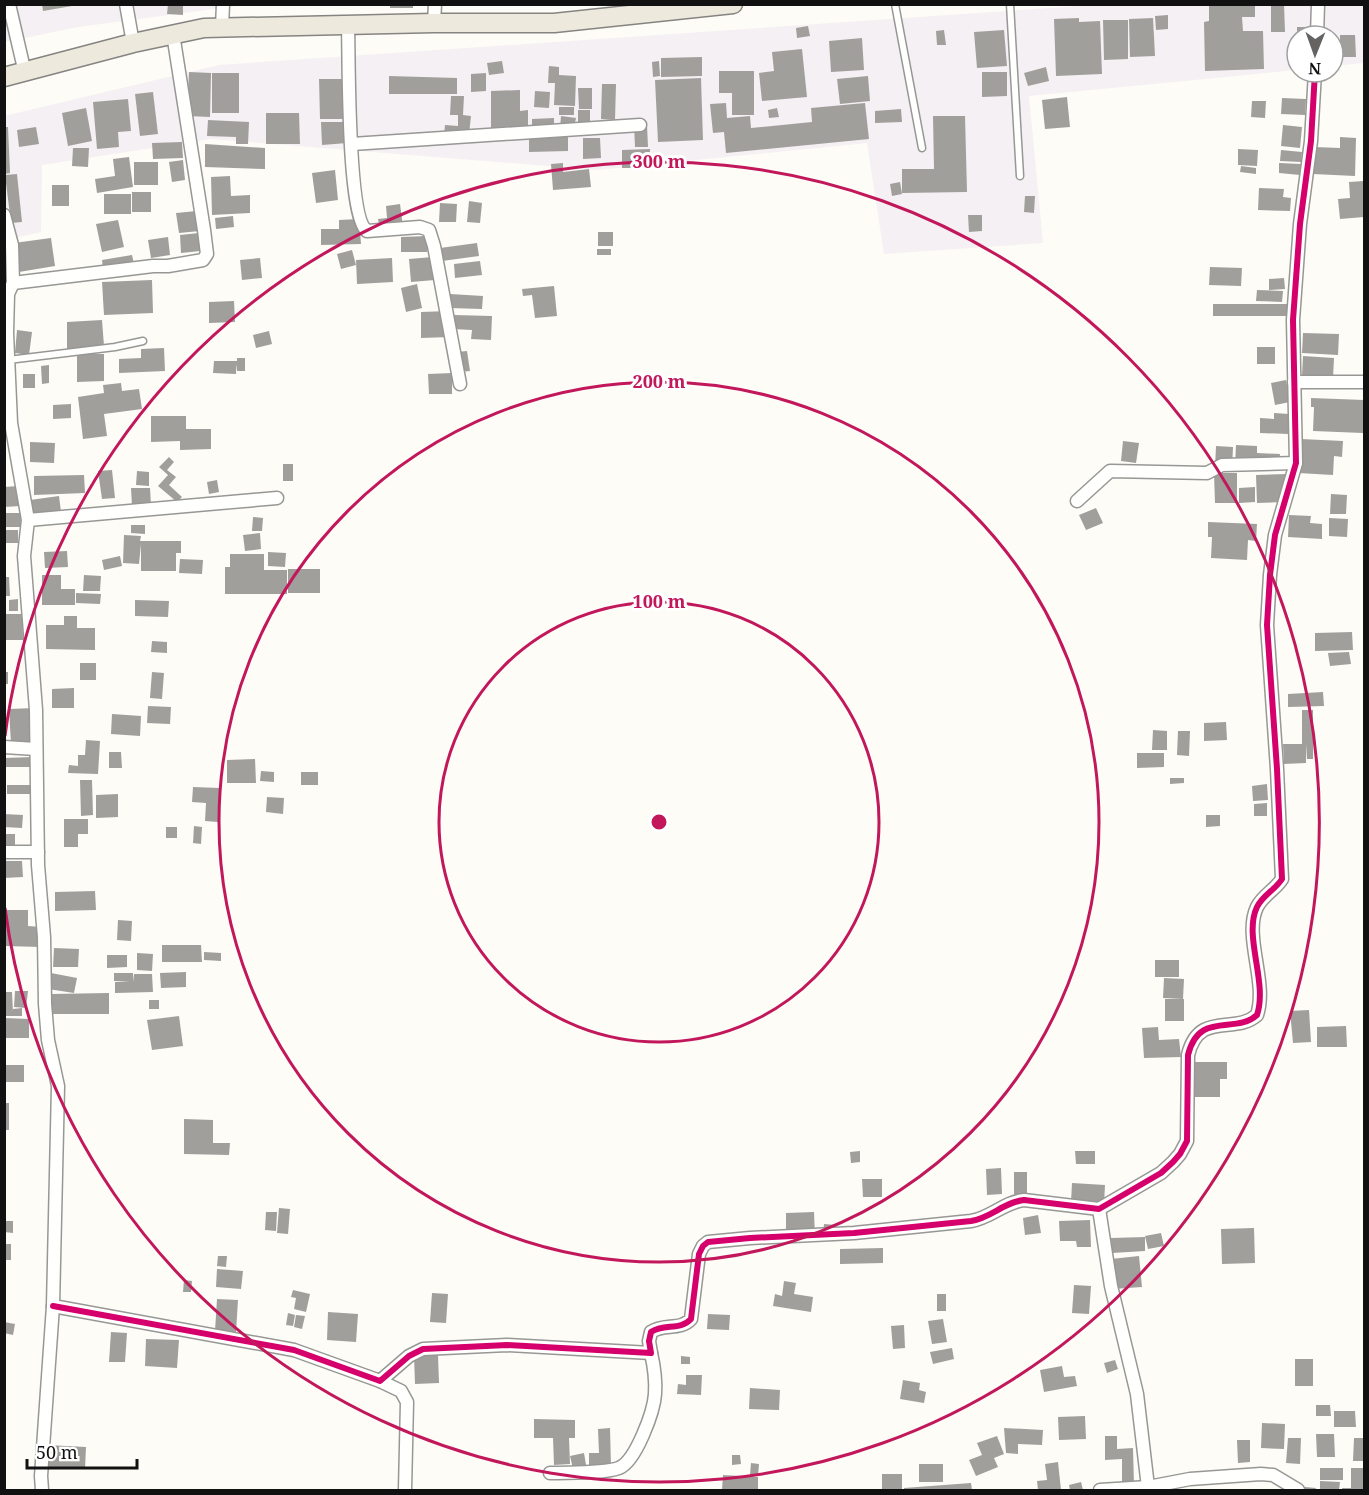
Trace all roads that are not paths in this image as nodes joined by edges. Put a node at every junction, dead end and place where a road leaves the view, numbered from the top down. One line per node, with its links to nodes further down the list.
1 (9, 4): 14 (street)
2 (126, 4): 13 (street)
3 (223, 4): 11 (street)
4 (733, 4): 8 (main road)
5 (895, 4): 19 (lane)
6 (1010, 4): 20 (lane)
7 (1318, 4): 10 (street)
8 (435, 14): 9 (main road)
9 (348, 24): 11 (main road); 18 (street)
10 (1317, 24)
11 (222, 27): 12 (main road)
12 (173, 34): 13 (main road); 22 (street)
13 (133, 43): 14 (main road)
14 (25, 73): 15 (main road)
15 (4, 77)
16 (1314, 84): 25 (street)
17 (640, 125): 18 (street)
18 (352, 144): 27 (street)
19 (922, 148)
20 (1020, 176)
21 (4, 214): 22 (street)
22 (13, 283): 24 (street)
23 (143, 341): 24 (lane)
24 (7, 360): 31 (street)
25 (1294, 382): 26 (street); 28 (street)
26 (1365, 382)
27 (460, 384)
28 (1296, 463): 30 (street); 36 (street)
29 (277, 498): 31 (street)
30 (1077, 501)
31 (28, 520): 33 (street)
32 (4, 747): 33 (street)
33 (36, 749): 35 (street)
34 (4, 852): 35 (street)
35 (38, 852): 37 (street)
36 (1099, 1209): 38 (street); 42 (street)
37 (53, 1306): 39 (street); 43 (street)
38 (651, 1353): 39 (street); 40 (street)
39 (380, 1381): 44 (street)
40 (550, 1473)
41 (1190, 1485): 42 (street); 46 (street)
42 (1148, 1487): 45 (street)
43 (42, 1491)
44 (405, 1491)
45 (1100, 1491)
46 (1298, 1491)

